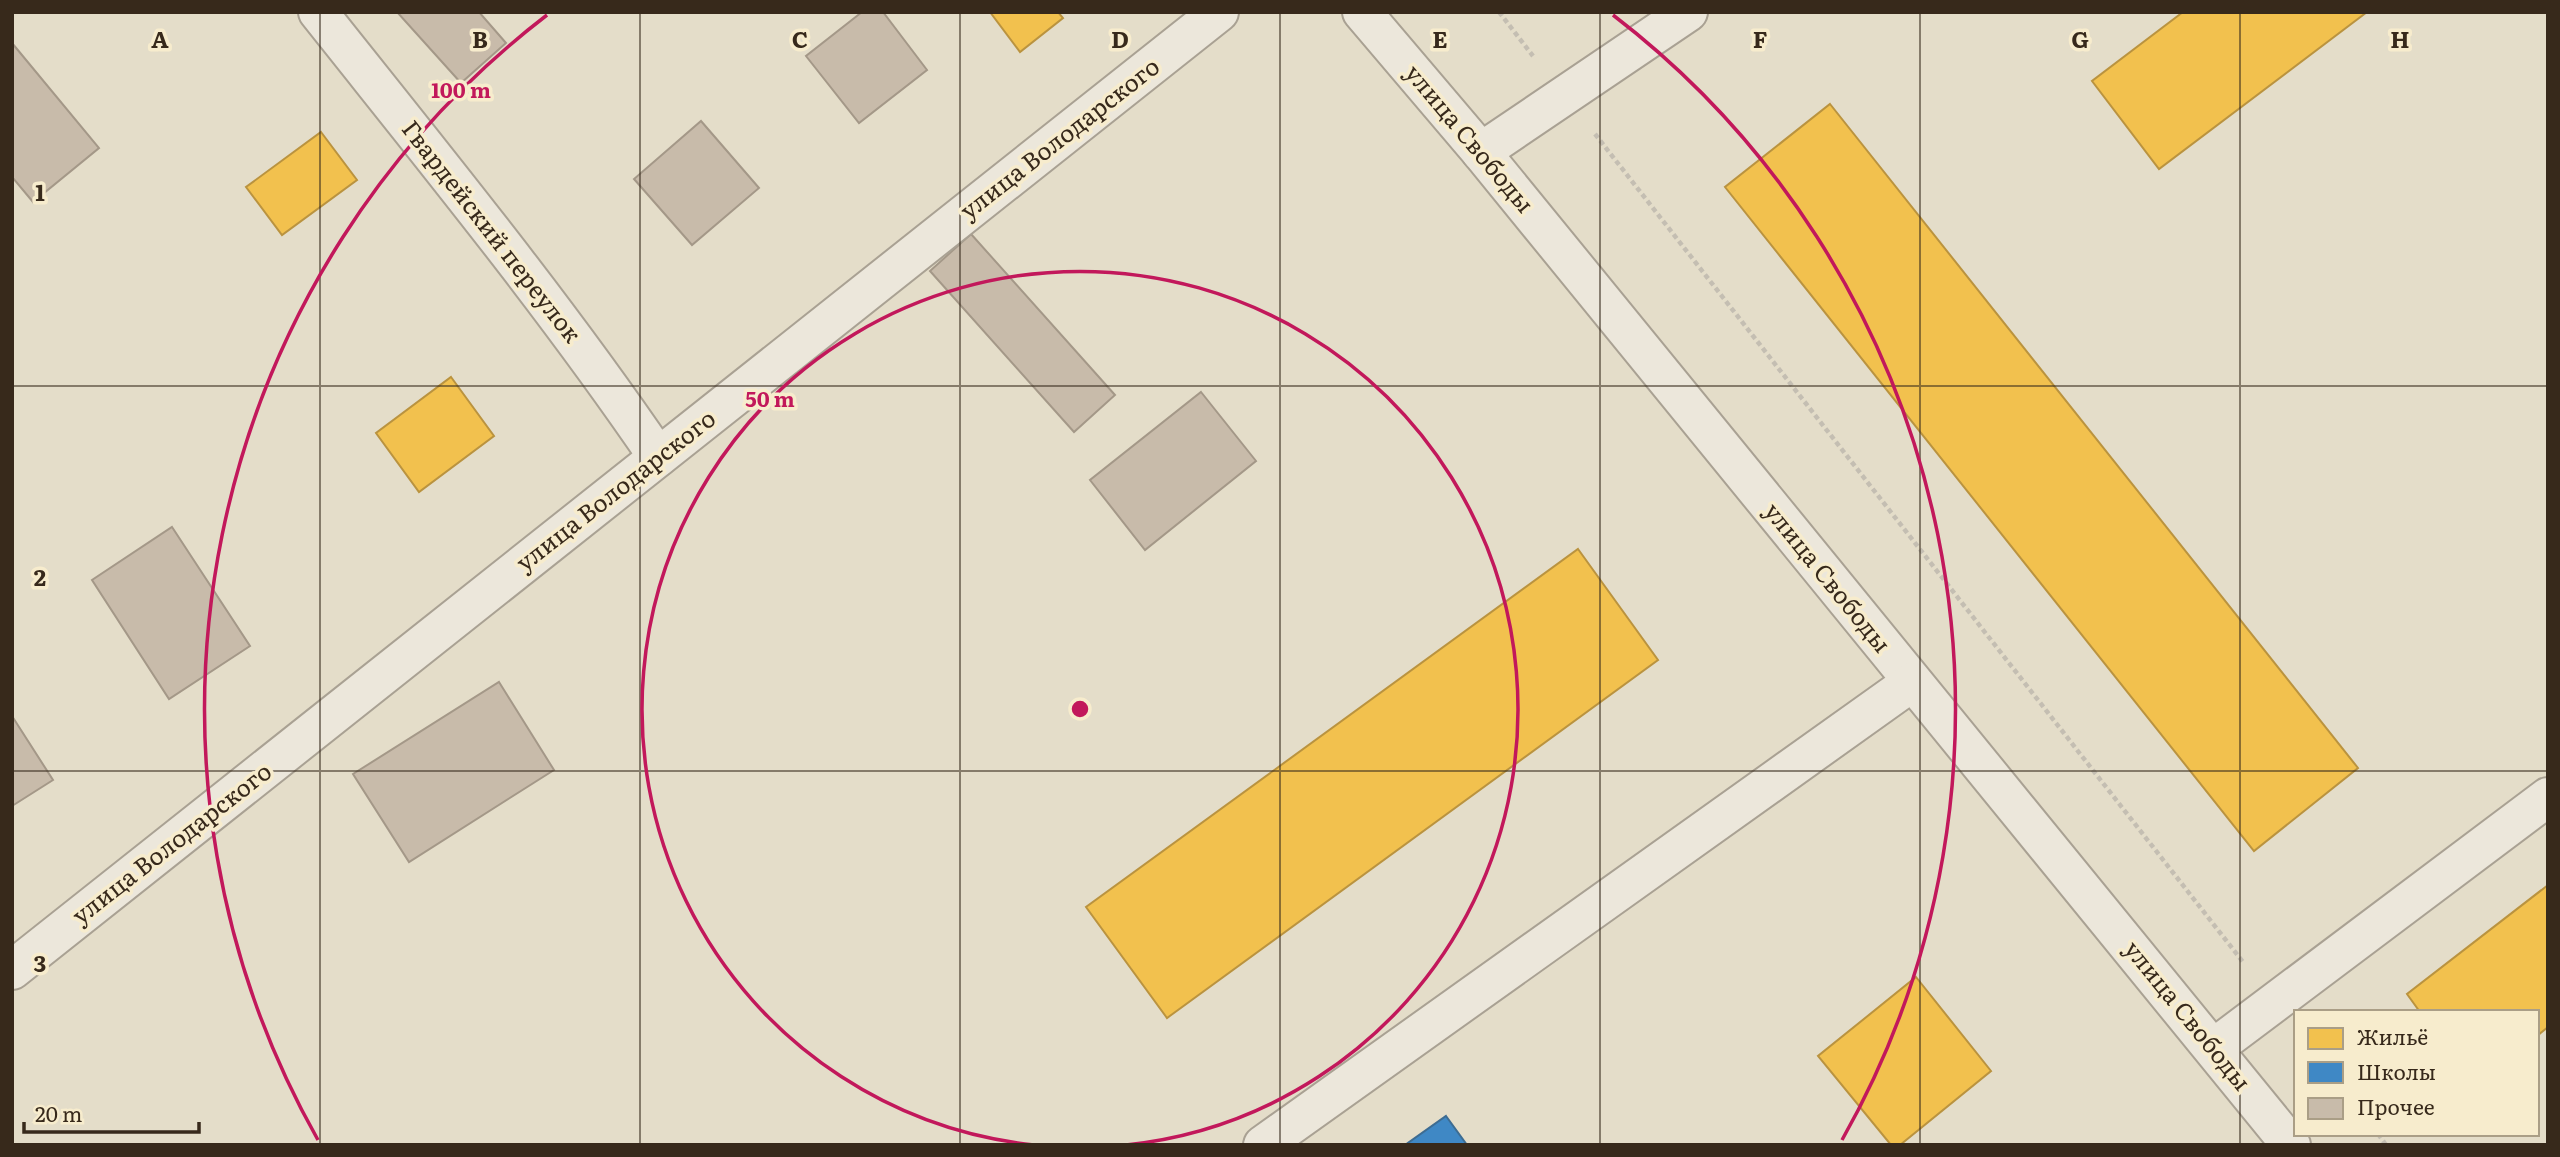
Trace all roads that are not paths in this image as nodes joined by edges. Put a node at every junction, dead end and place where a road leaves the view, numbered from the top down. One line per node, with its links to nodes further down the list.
1 (318, 12): 6 (street, Гвардейский переулок)
2 (1219, 12): 6 (street, улица Володарского)
3 (1363, 12): 5 (street, улица Свободы)
4 (1688, 12): 5 (street)
5 (1481, 152): 7 (street, улица Свободы)
6 (658, 457): 9 (street, улица Володарского)
7 (1912, 682): 10 (street, улица Свободы); 11 (street)
8 (2548, 797): 10 (street)
9 (12, 970)
10 (2214, 1048): 12 (street, улица Свободы)
11 (1264, 1145)
12 (2291, 1145)

